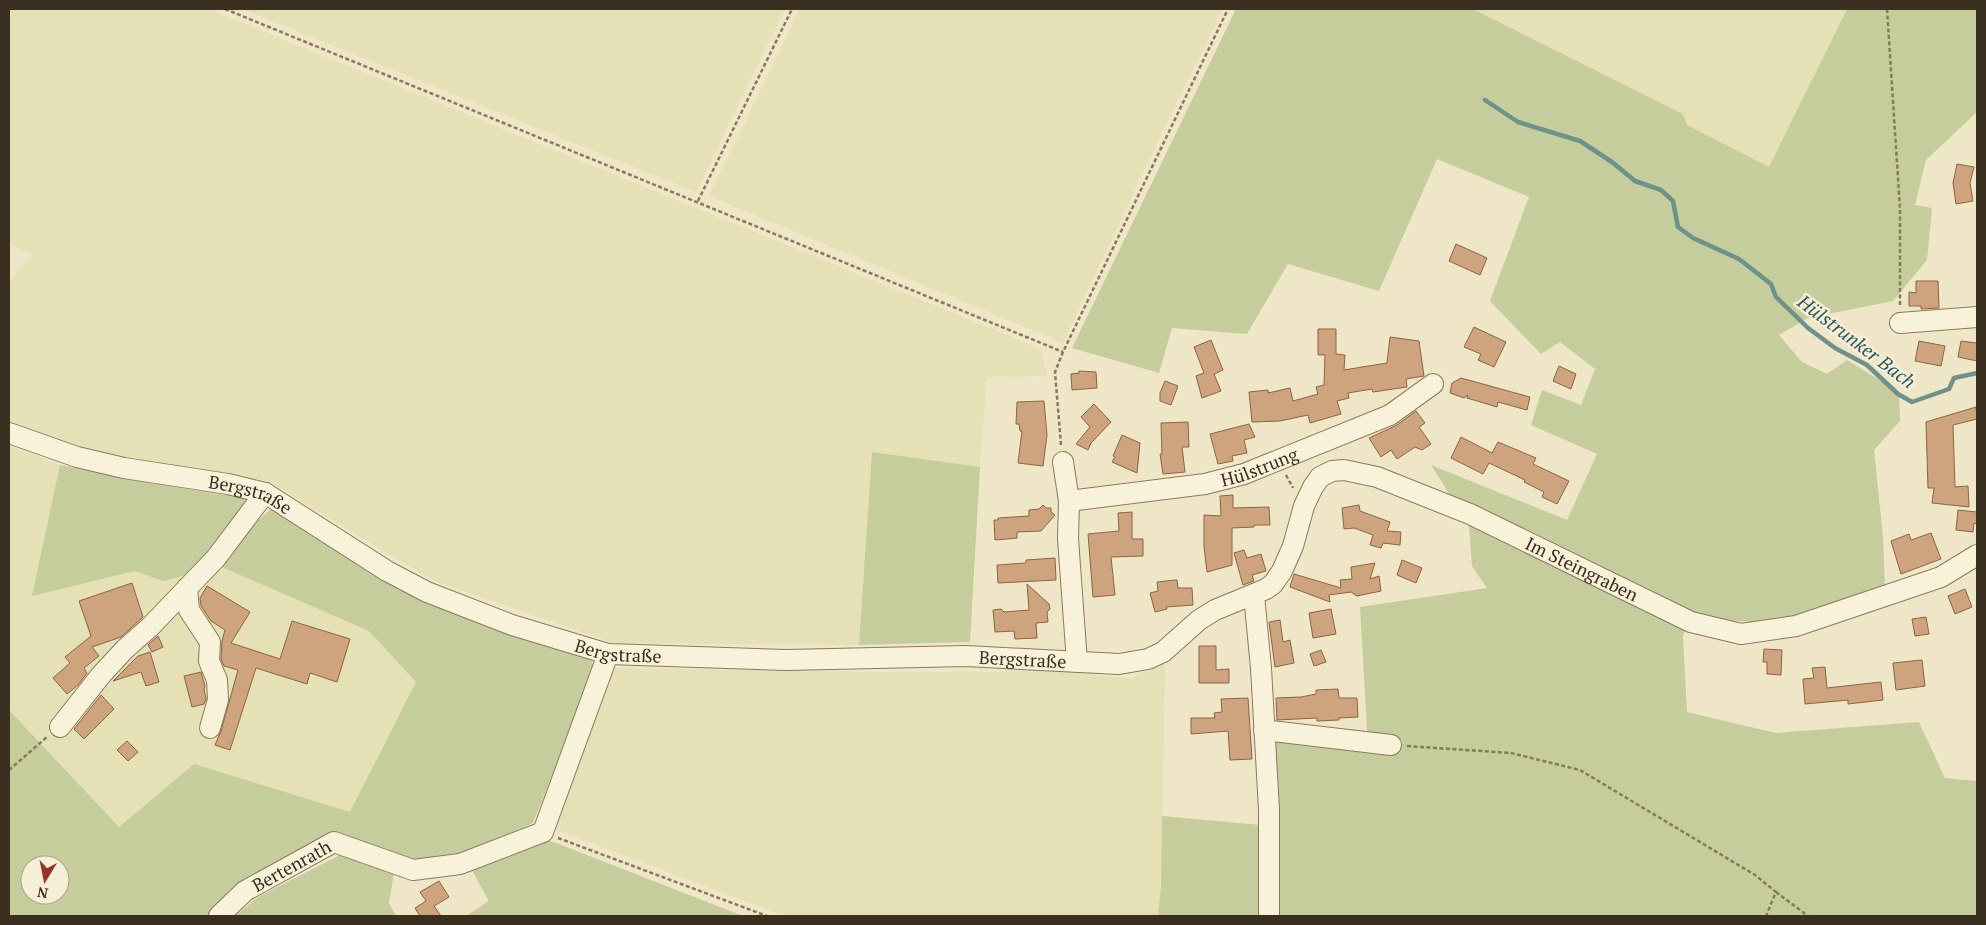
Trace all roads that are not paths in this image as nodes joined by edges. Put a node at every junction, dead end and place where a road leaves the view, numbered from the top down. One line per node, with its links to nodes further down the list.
1 (1977, 317): 2 (street)
2 (1900, 323)
3 (1434, 384): 7 (street, Hülstrung)
4 (9, 433): 6 (street, Bergstraße)
5 (1063, 462): 7 (street)
6 (266, 493): 9 (street); 11 (street, Bergstraße)
7 (1069, 501): 12 (street)
8 (1977, 554): 10 (street, Im Steingraben)
9 (187, 588): 13 (street); 14 (street)
10 (1254, 595): 12 (street, Bergstraße); 15 (street)
11 (608, 654): 12 (street, Bergstraße); 17 (street, Bertenrath)
12 (1078, 662)
13 (60, 727)
14 (210, 728)
15 (1264, 730): 16 (street); 18 (street)
16 (1391, 745)
17 (219, 916)
18 (1268, 916)

